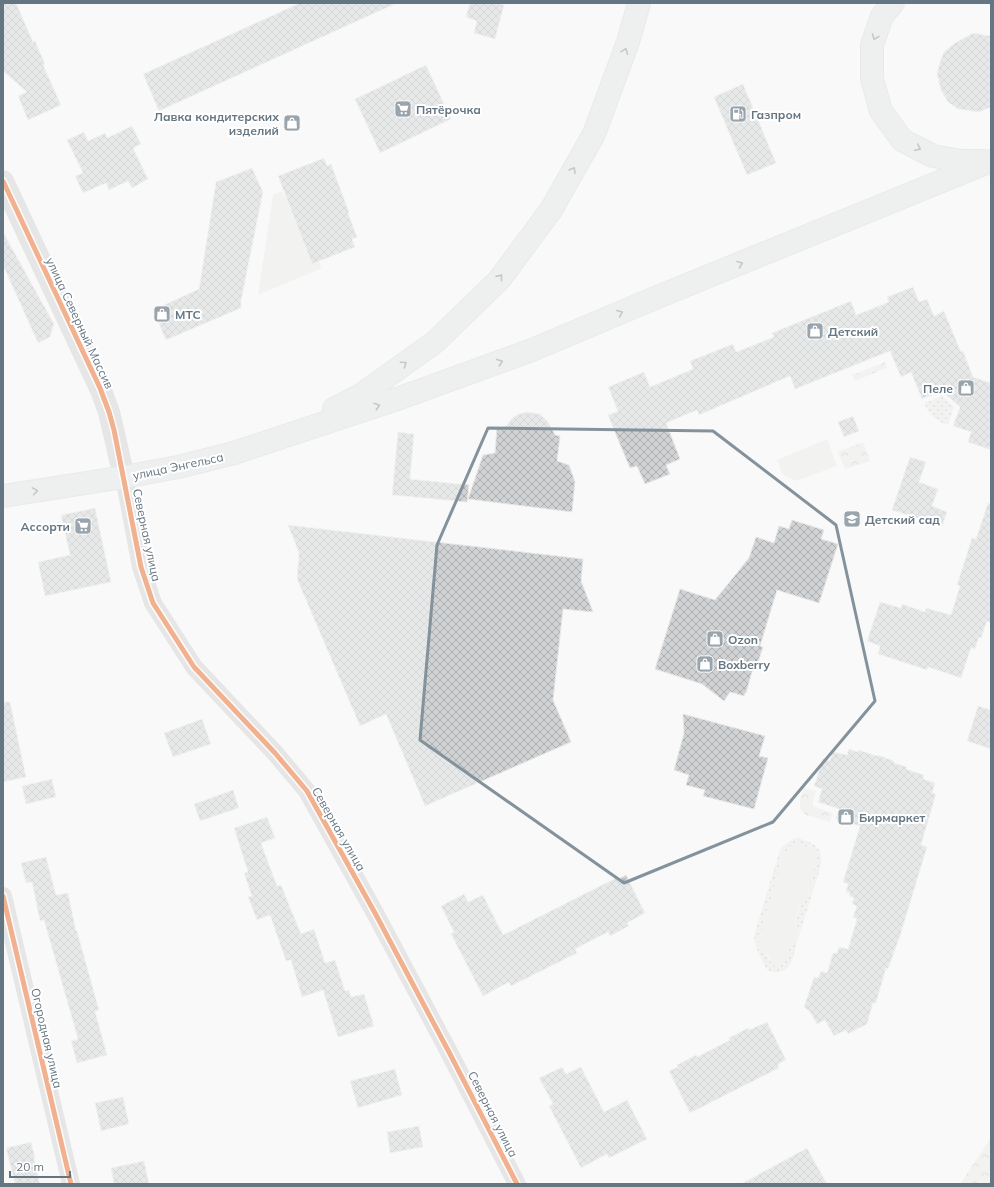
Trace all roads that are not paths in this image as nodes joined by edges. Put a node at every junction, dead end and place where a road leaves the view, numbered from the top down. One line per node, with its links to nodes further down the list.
1 (639, 3): 5 (main road, one-way to 1)
2 (893, 3): 3 (main road, one-way to 3)
3 (990, 161): 5 (main road, one-way to 3)
4 (3, 181): 6 (street, улица Северный Массив)
5 (234, 453): 6 (main road, улица Энгельса)
6 (124, 477): 7 (main road, улица Энгельса, one-way to 6); 10 (street, Северная улица)
7 (3, 496)
8 (3, 896): 9 (street, Огородная улица)
9 (71, 1184)
10 (517, 1184)

